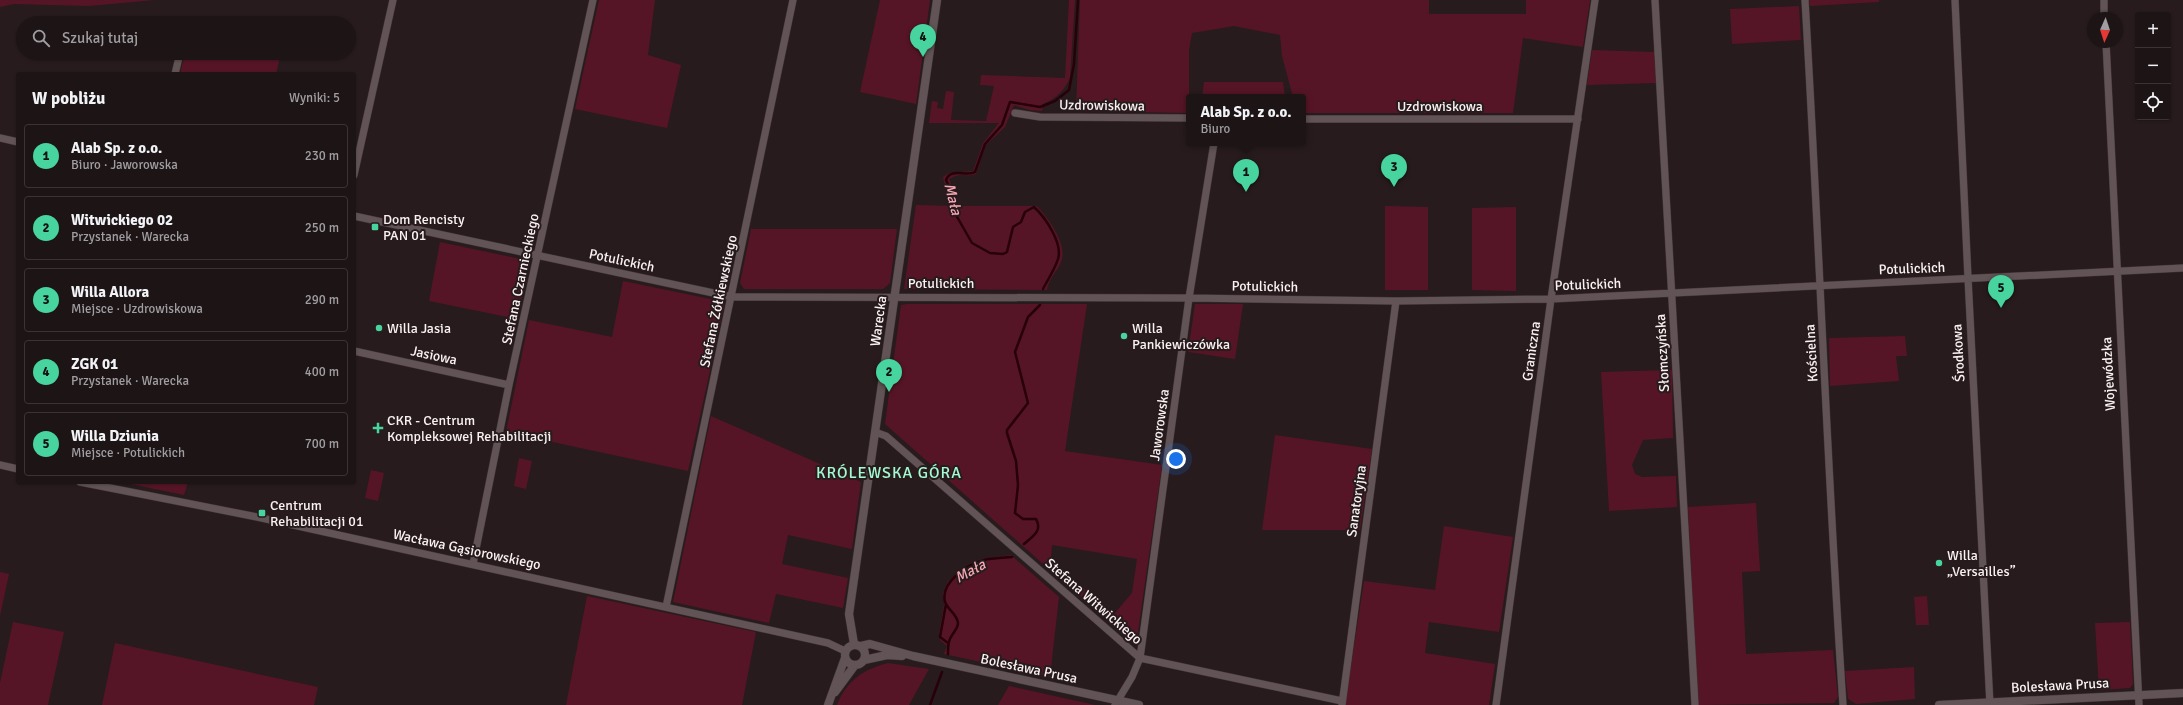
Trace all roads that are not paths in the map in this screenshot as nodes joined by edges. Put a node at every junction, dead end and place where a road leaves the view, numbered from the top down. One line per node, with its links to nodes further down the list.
1 (393, 0): 21 (street)
2 (593, 0): 23 (street, Stefana Czarnieckiego)
3 (793, 0): 30 (street, Stefana Żółkiewskiego)
4 (937, 0): 29 (street, Warecka)
5 (1595, 0): 17 (street, Graniczna)
6 (1655, 0): 28 (street, Słomczyńska)
7 (1805, 0): 27 (street, Kościelna)
8 (1955, 0): 26 (street, Środkowa)
9 (2104, 0): 10 (street)
10 (2104, 12)
11 (2106, 48): 25 (street, Wojewódzka)
12 (178, 60): 13 (street)
13 (175, 72)
14 (1015, 113): 15 (street, Uzdrowiskowa)
15 (1186, 118)
16 (1306, 118): 17 (street, Uzdrowiskowa)
17 (1578, 119): 32 (street, Graniczna)
18 (0, 138): 19 (street)
19 (16, 142)
20 (1214, 146): 31 (street, Jaworowska)
21 (356, 166)
22 (356, 216): 23 (street, Potulickich)
23 (538, 255): 30 (street, Potulickich); 35 (street, Stefana Czarnieckiego)
24 (2183, 268): 25 (street, Potulickich)
25 (2116, 272): 26 (street, Potulickich); 49 (street, Wojewódzka)
26 (1968, 278): 27 (street, Potulickich); 53 (street, Środkowa)
27 (1821, 285): 28 (street, Potulickich); 57 (street, Kościelna)
28 (1672, 294): 32 (street, Potulickich); 56 (street, Słomczyńska)
29 (894, 296): 30 (street, Potulickich); 31 (street, Potulickich); 36 (street, Warecka)
30 (732, 297): 41 (street, Stefana Żółkiewskiego)
31 (1189, 298): 33 (street, Potulickich); 45 (street, Jaworowska)
32 (1551, 299): 33 (street, Potulickich); 55 (street, Graniczna)
33 (1396, 302): 51 (street, Sanatoryjna)
34 (356, 351): 35 (street, Jasiowa)
35 (509, 385): 40 (street, Stefana Czarnieckiego)
36 (875, 432): 42 (street, Warecka); 45 (street, Stefana Witwickiego)
37 (0, 465): 38 (street)
38 (16, 469)
39 (90, 484): 40 (street, Wacława Gąsiorowskiego)
40 (473, 564): 41 (street, Wacława Gąsiorowskiego)
41 (666, 607): 43 (street, Wacława Gąsiorowskiego)
42 (857, 645): 43 (street); 44 (street, Bolesława Prusa); 46 (street)
43 (845, 654): 47 (street); 52 (street)
44 (913, 656): 46 (street, Bolesława Prusa); 50 (street, Bolesława Prusa)
45 (1140, 658): 50 (street, Jaworowska); 51 (street, Stefana Witwickiego)
46 (864, 660): 47 (street)
47 (855, 665): 52 (street)
48 (2183, 693): 49 (street, Bolesława Prusa)
49 (2138, 694): 53 (street, Bolesława Prusa); 59 (street, Wojewódzka)
50 (1116, 703): 54 (street, Bolesława Prusa)
51 (1342, 703)
52 (828, 704)
53 (1990, 704): 58 (street, Bolesława Prusa)
54 (1139, 705)
55 (1496, 705)
56 (1695, 705)
57 (1843, 705)
58 (1939, 705)
59 (2139, 705)

